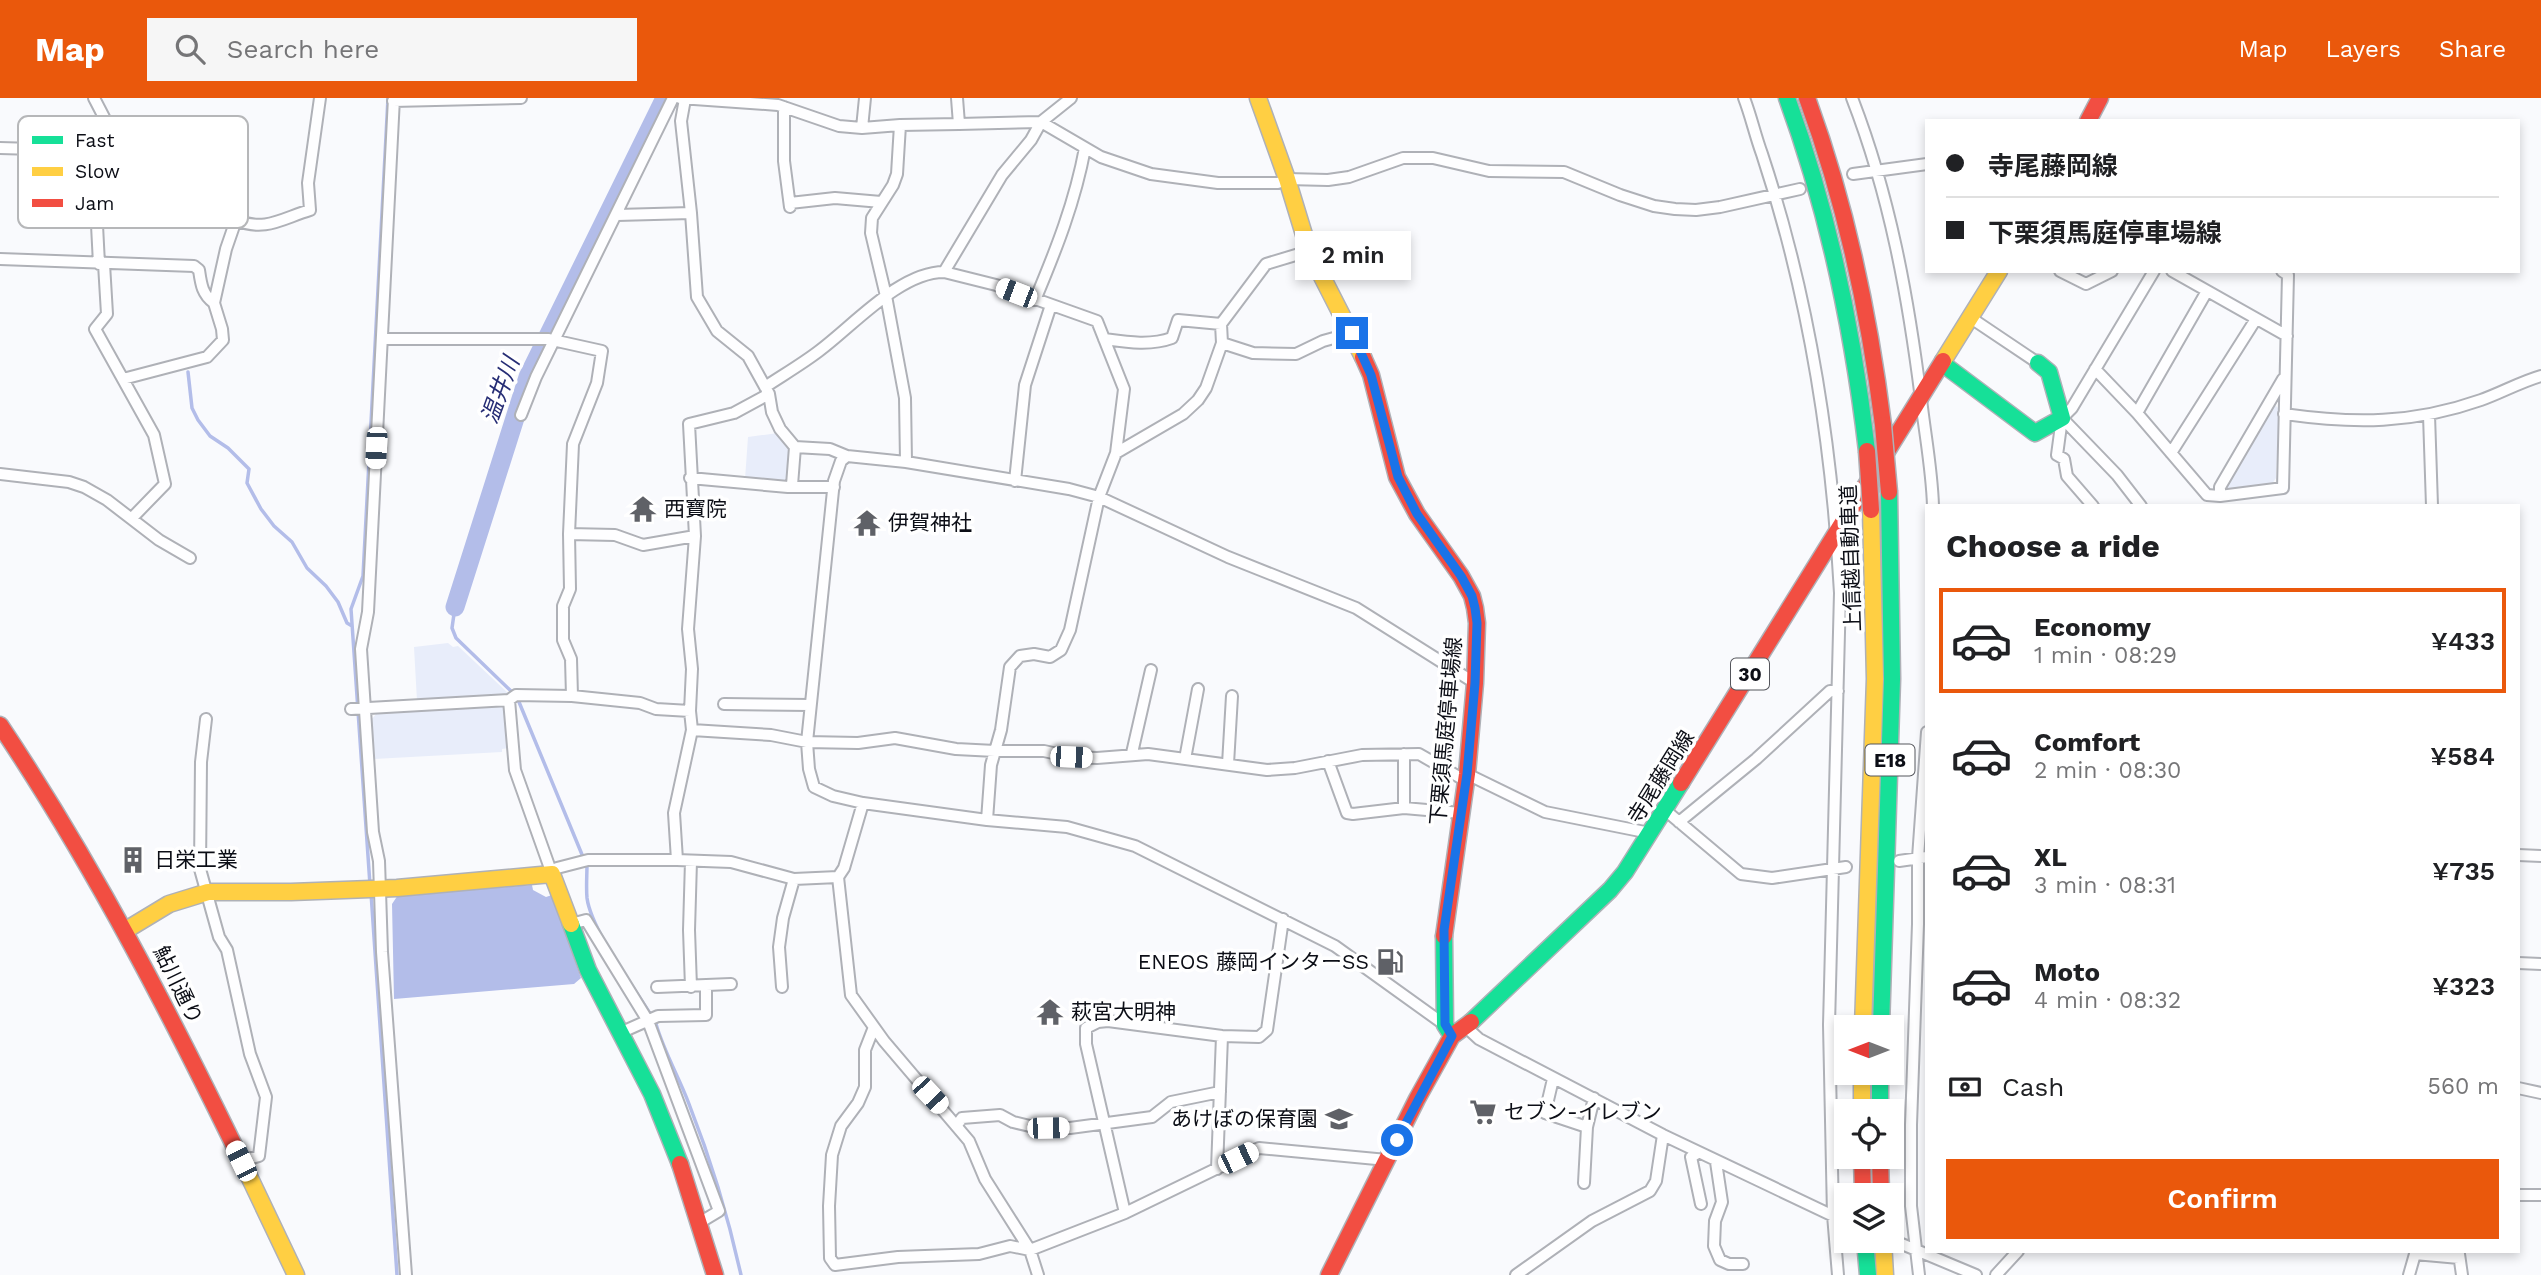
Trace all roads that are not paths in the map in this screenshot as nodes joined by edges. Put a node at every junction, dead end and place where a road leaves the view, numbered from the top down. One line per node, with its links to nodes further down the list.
1 (94, 98): 16 (street)
2 (320, 98): 34 (street)
3 (522, 98): 14 (street)
4 (679, 98): 15 (street); 32 (street); 33 (street)
5 (865, 98): 21 (street)
6 (957, 98): 19 (street)
7 (1071, 98): 18 (street)
8 (1258, 98): 28 (main road, 下栗須馬庭停車場線)
9 (1744, 98): 30 (street)
10 (1787, 98): 151 (main road, 上信越自動車道 / E18, bridge)
11 (1807, 98): 152 (main road, 上信越自動車道 / E18, bridge)
12 (1852, 98): 26 (street)
13 (2100, 98): 17 (main road)
14 (393, 99): 58 (street)
15 (785, 104): 21 (street); 31 (street)
16 (103, 116)
17 (2089, 119)
18 (1041, 122): 19 (street); 23 (street); 40 (street)
19 (959, 124): 20 (street)
20 (900, 125): 21 (street); 31 (street)
21 (862, 128)
22 (0, 148): 24 (street)
23 (1085, 148): 28 (street); 49 (street)
24 (18, 149)
25 (1925, 164): 26 (street)
26 (1878, 170): 27 (street); 68 (street)
27 (1853, 174)
28 (1287, 179): 30 (street); 37 (main road, 下栗須馬庭停車場線)
29 (1800, 189): 30 (street)
30 (1776, 194): 94 (street)
31 (881, 202): 48 (street)
32 (691, 213): 33 (street); 67 (street)
33 (617, 215): 59 (street)
34 (248, 225)
35 (97, 228): 39 (street)
36 (233, 228): 50 (street)
37 (1310, 251): 54 (street); 55 (main road, 下栗須馬庭停車場線)
38 (0, 260): 39 (street)
39 (102, 264): 50 (street); 66 (street)
40 (944, 272): 48 (street); 49 (street)
41 (1998, 273): 52 (main road, 寺尾藤岡線 / 30)
42 (2064, 273): 43 (street)
43 (2108, 273)
44 (2153, 273): 63 (street)
45 (2176, 273): 47 (street)
46 (2285, 273): 56 (street)
47 (2207, 291): 53 (street); 69 (street)
48 (887, 296): 67 (street); 78 (street)
49 (1035, 300): 51 (street)
50 (214, 303): 66 (street)
51 (1051, 305): 57 (street); 81 (street)
52 (1971, 318): 61 (street); 62 (main road, 寺尾藤岡線 / 30)
53 (2256, 318): 56 (street); 76 (street)
54 (1221, 324): 57 (street); 60 (street)
55 (1352, 333): 60 (street); 98 (main road, 下栗須馬庭停車場線)
56 (2287, 336): 64 (street)
57 (1104, 338): 75 (street)
58 (382, 339): 59 (street); 106 (street)
59 (555, 340): 71 (street); 93 (street)
60 (1222, 343): 75 (street)
61 (2038, 363): 73 (main road)
62 (1943, 364): 68 (main road, 寺尾藤岡線 / 30); 73 (main road)
63 (2095, 369): 69 (street); 73 (street)
64 (2286, 376): 70 (street); 85 (street)
65 (2541, 376): 72 (street)
66 (123, 379): 92 (street)
67 (767, 390): 74 (street); 80 (street)
68 (1921, 399): 87 (street); 94 (main road, 寺尾藤岡線 / 30)
69 (2137, 413): 76 (street)
70 (2284, 414): 72 (street); 85 (street)
71 (521, 415)
72 (2429, 415): 91 (street)
73 (2062, 418): 88 (street); 89 (street)
74 (795, 447): 77 (street); 82 (street)
75 (1116, 453): 86 (street)
76 (2171, 453): 84 (street)
77 (848, 456): 78 (street); 83 (street)
78 (906, 462): 81 (street)
79 (0, 474): 92 (street)
80 (690, 478): 82 (street); 95 (street)
81 (1015, 481): 86 (street)
82 (793, 485): 83 (street)
83 (834, 487): 105 (street)
84 (2207, 495): 85 (street); 90 (street)
85 (2220, 496)
86 (1099, 497): 98 (street); 112 (street)
87 (1933, 504)
88 (2091, 504)
89 (2139, 504)
90 (2200, 504)
91 (2432, 504)
92 (132, 518): 96 (street)
93 (569, 534): 95 (street); 101 (street)
94 (1837, 534): 100 (street); 122 (main road, 寺尾藤岡線 / 30)
95 (695, 536): 107 (street)
96 (190, 558)
97 (1151, 670): 113 (street)
98 (1475, 683): 118 (main road, 下栗須馬庭停車場線)
99 (1198, 689): 115 (street)
100 (1838, 691): 125 (street); 134 (street)
101 (572, 696): 103 (street); 107 (street)
102 (1231, 696): 117 (street)
103 (509, 700): 106 (street); 135 (street)
104 (724, 704): 105 (street)
105 (810, 705): 111 (street)
106 (358, 709): 138 (street)
107 (690, 710): 110 (street)
108 (206, 719): 139 (street)
109 (0, 725): 143 (main road, 鮎川通り)
110 (692, 730): 111 (street); 130 (street)
111 (807, 742): 112 (street); 120 (street)
112 (995, 751): 113 (street); 124 (street)
113 (1132, 753): 115 (street)
114 (1404, 754): 116 (street); 118 (street); 121 (street)
115 (1185, 759): 117 (street)
116 (1328, 761): 117 (street); 121 (street)
117 (1228, 764)
118 (1466, 778): 123 (main road, 下栗須馬庭停車場線); 126 (street)
119 (1925, 782): 129 (street)
120 (863, 803): 124 (street); 136 (street)
121 (1404, 808): 123 (street)
122 (1665, 810): 125 (street); 126 (main road, 寺尾藤岡線 / 30)
123 (1461, 813): 156 (main road, 下栗須馬庭停車場線)
124 (986, 820): 140 (street)
125 (1679, 822): 134 (street)
126 (1650, 833): 155 (main road, 寺尾藤岡線 / 30)
127 (2520, 855): 128 (street)
128 (2541, 856)
129 (1922, 857): 132 (street); 141 (street)
130 (677, 860): 131 (street); 135 (street)
131 (691, 861): 137 (street); 148 (street)
132 (1899, 861)
133 (1846, 867): 134 (street)
134 (1834, 869): 178 (street)
135 (552, 874): 138 (main road); 142 (main road)
136 (838, 877): 137 (street); 154 (street)
137 (794, 879): 150 (street)
138 (378, 888): 139 (main road); 189 (street)
139 (205, 893): 143 (main road); 170 (street)
140 (1283, 919): 156 (street); 158 (street)
141 (1923, 923): 182 (street)
142 (571, 924): 153 (street); 157 (main road)
143 (126, 930): 170 (main road, 鮎川通り)
144 (2520, 963): 145 (street)
145 (2541, 964)
146 (730, 984): 147 (street)
147 (706, 986): 148 (street); 153 (street)
148 (691, 987): 149 (street)
149 (657, 988)
150 (782, 988)
151 (1863, 1015)
152 (1881, 1015)
153 (648, 1021): 157 (street); 179 (street)
154 (874, 1027): 165 (street); 181 (street)
155 (1466, 1027): 156 (main road, 寺尾藤岡線 / 30); 159 (street)
156 (1448, 1030): 169 (main road, 寺尾藤岡線 / 30)
157 (622, 1032): 179 (main road)
158 (1222, 1036): 161 (street); 164 (street)
159 (1553, 1079): 163 (street); 166 (street)
160 (2520, 1088): 162 (street)
161 (1220, 1092): 164 (street); 172 (street)
162 (2541, 1093)
163 (1594, 1098): 166 (street); 167 (street)
164 (1103, 1123): 165 (street); 177 (street)
165 (957, 1125): 181 (street)
166 (1587, 1127): 173 (street)
167 (1662, 1135): 168 (street); 193 (street)
168 (1698, 1153): 171 (street); 176 (street)
169 (1387, 1160): 172 (street); 192 (main road, 寺尾藤岡線 / 30)
170 (241, 1161): 188 (main road, 鮎川通り)
171 (1716, 1161): 178 (street); 187 (street)
172 (1217, 1169): 177 (street)
173 (1584, 1183)
174 (2520, 1195): 175 (street)
175 (2541, 1195)
176 (1701, 1204)
177 (1125, 1213): 181 (street)
178 (1833, 1215): 194 (street)
179 (699, 1223): 190 (main road)
180 (1904, 1246): 182 (street)
181 (1030, 1250): 191 (street)
182 (1916, 1251): 197 (street); 198 (street)
183 (1866, 1253): 195 (main road)
184 (1888, 1253): 196 (main road)
185 (2016, 1253): 199 (street)
186 (2459, 1254): 200 (street); 201 (street)
187 (1743, 1264)
188 (296, 1275)
189 (406, 1275)
190 (715, 1275)
191 (1038, 1275)
192 (1329, 1275)
193 (1516, 1275)
194 (1838, 1275)
195 (1868, 1275)
196 (1885, 1275)
197 (1919, 1275)
198 (1976, 1275)
199 (1996, 1275)
200 (2409, 1275)
201 (2462, 1275)

